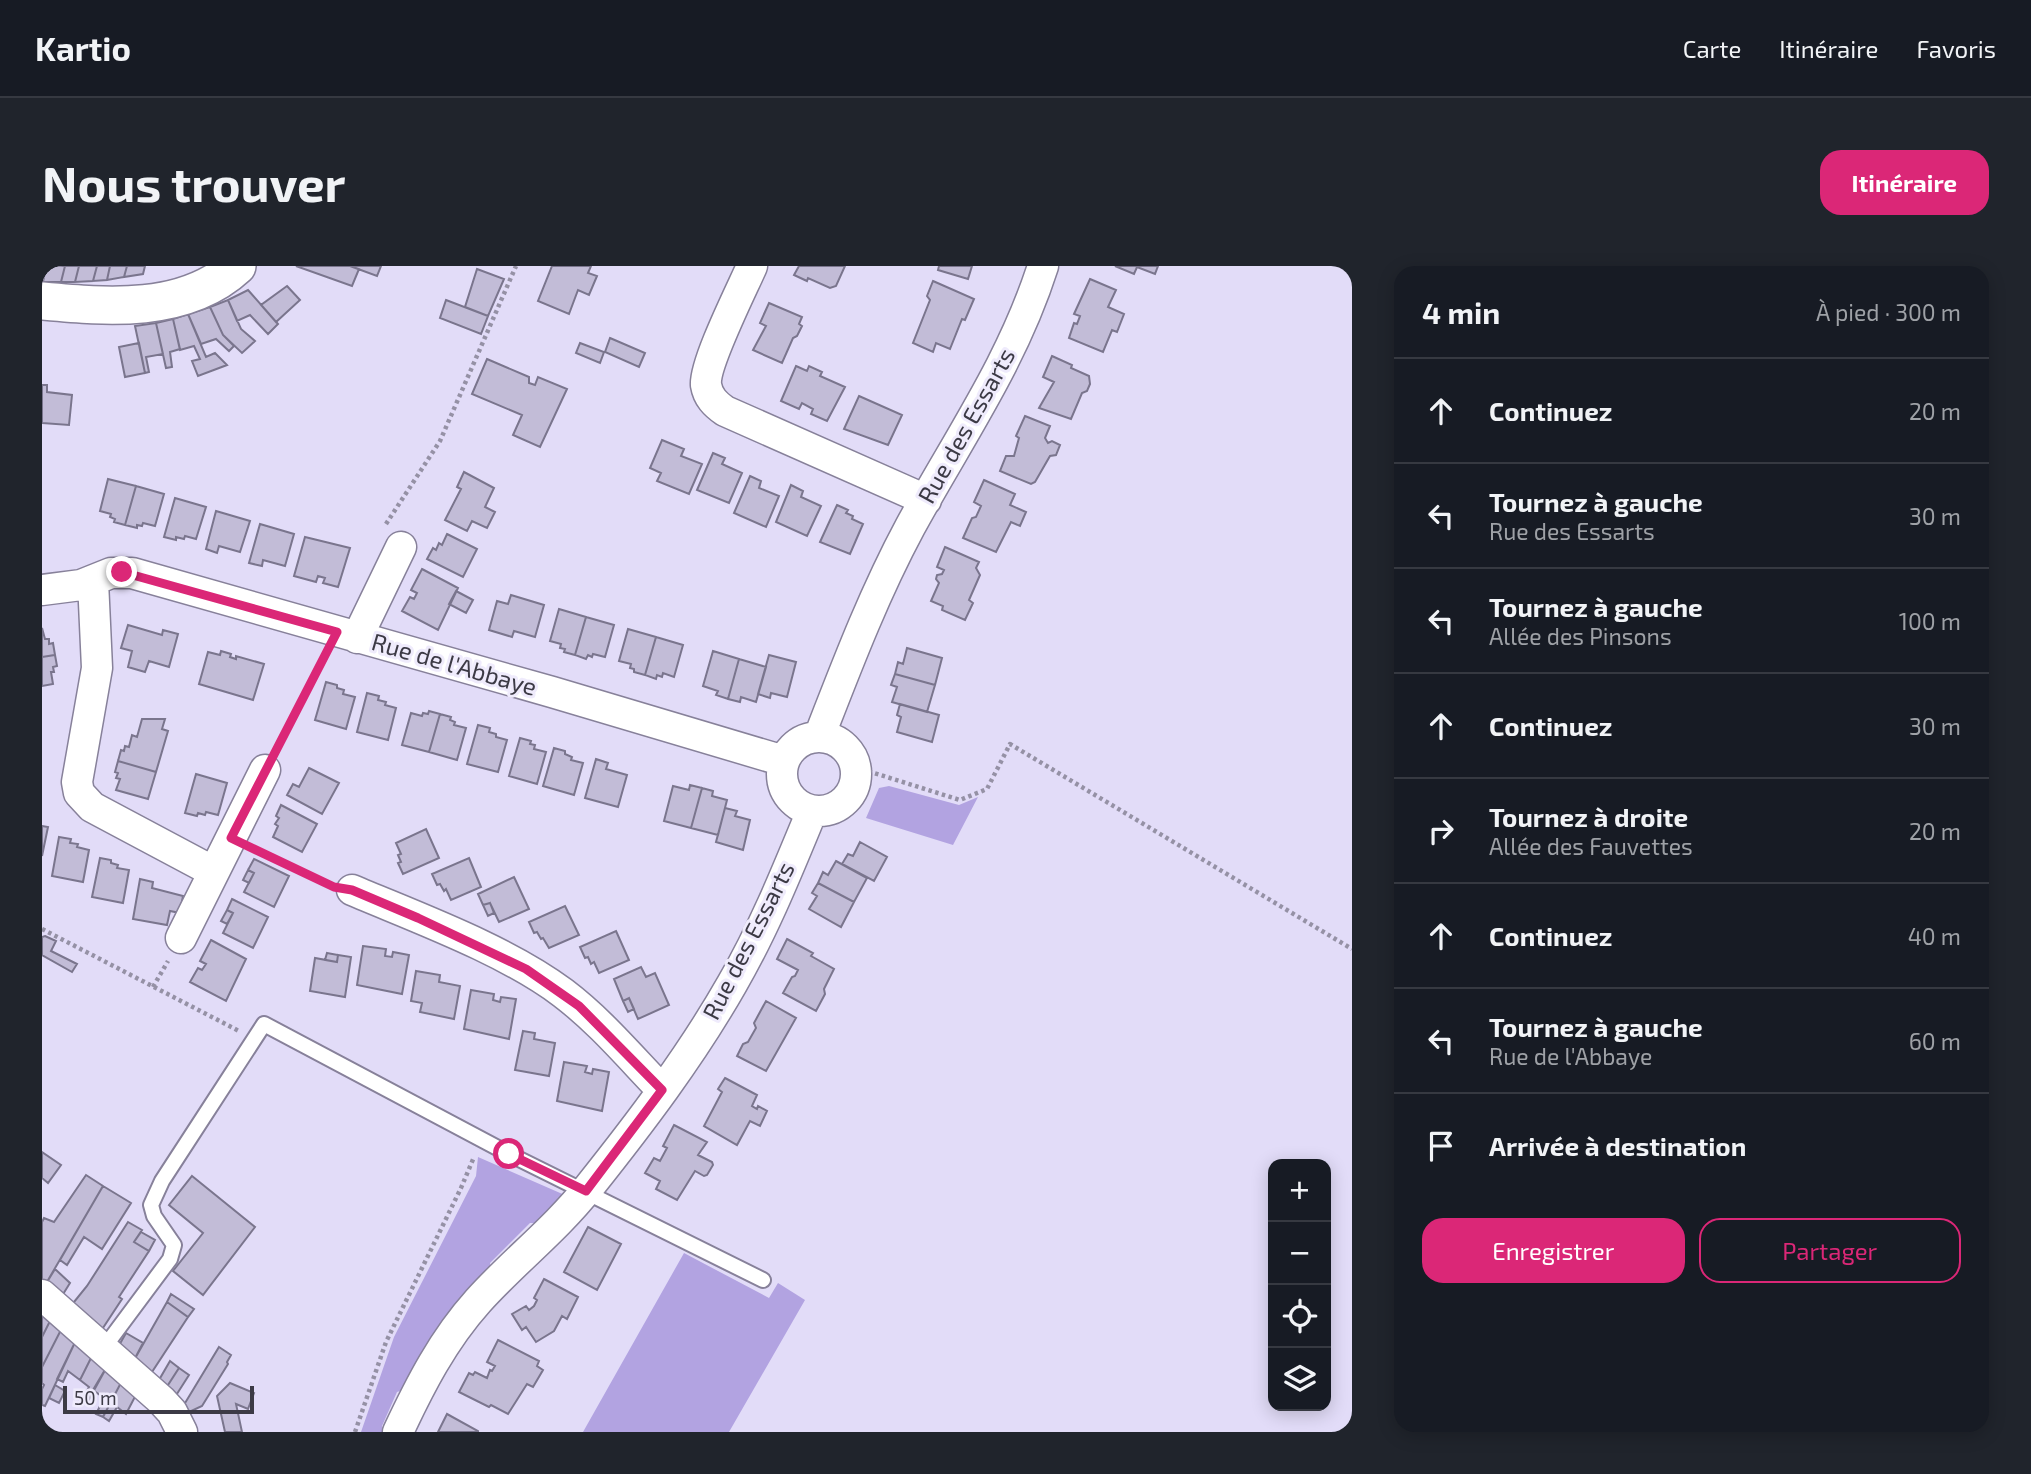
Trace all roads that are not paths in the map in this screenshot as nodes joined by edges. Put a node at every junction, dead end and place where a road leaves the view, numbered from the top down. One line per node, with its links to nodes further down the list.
1 (237, 266): 4 (street)
2 (752, 266): 5 (street)
3 (1043, 266): 5 (street, Rue des Essarts)
4 (42, 301)
5 (926, 500): 10 (street, Rue des Essarts)
6 (401, 547): 9 (street)
7 (93, 581): 8 (street, Rue de l'Abbaye); 9 (street, Rue de l'Abbaye); 14 (street)
8 (42, 590)
9 (347, 635): 11 (street, Rue de l'Abbaye)
10 (819, 737): 11 (street); 13 (street)
11 (784, 761): 13 (street)
12 (265, 771): 14 (street)
13 (812, 811): 17 (street, Rue des Essarts)
14 (214, 872): 16 (street)
15 (352, 890): 17 (street)
16 (181, 937)
17 (662, 1090): 18 (street, Rue des Essarts)
18 (586, 1191): 19 (lane); 21 (lane); 23 (street, Rue des Essarts)
19 (762, 1280)
20 (42, 1295): 21 (street)
21 (103, 1349): 22 (street)
22 (182, 1432)
23 (398, 1432)

